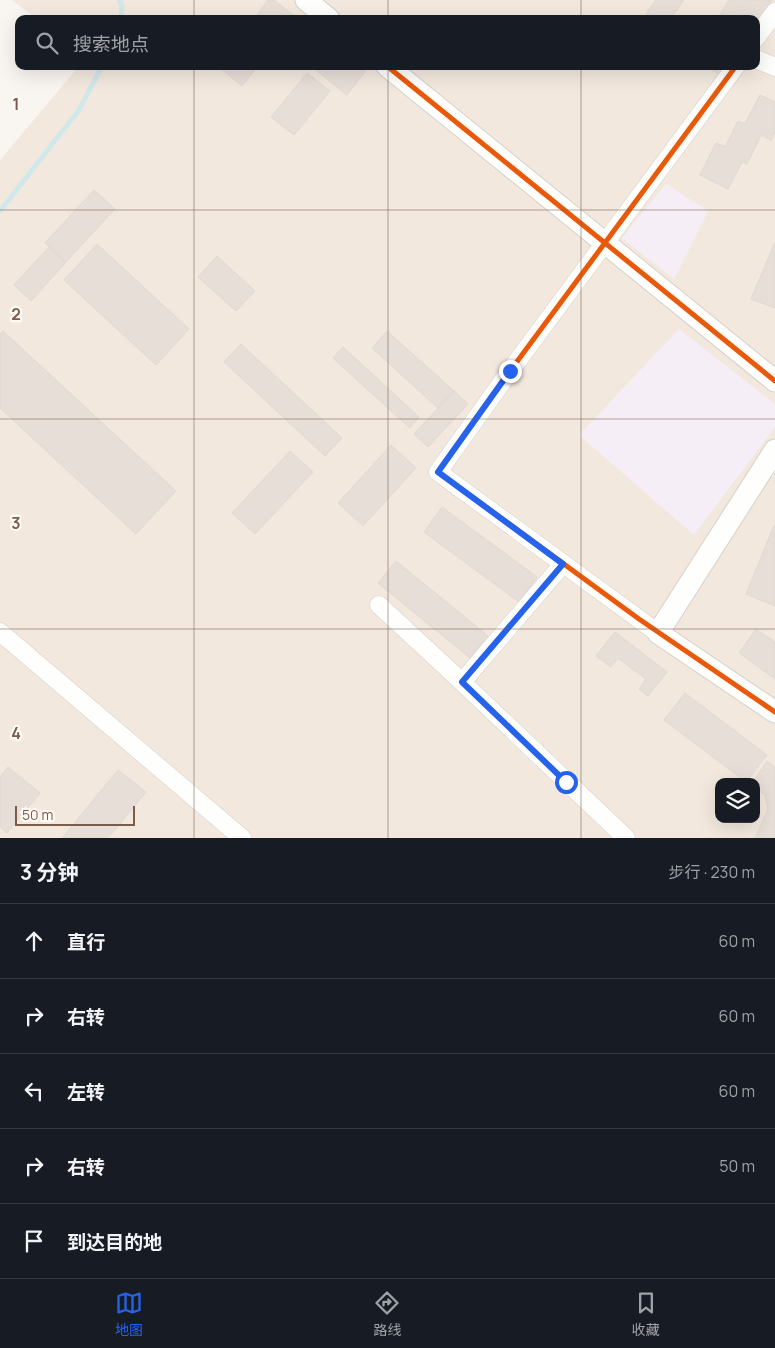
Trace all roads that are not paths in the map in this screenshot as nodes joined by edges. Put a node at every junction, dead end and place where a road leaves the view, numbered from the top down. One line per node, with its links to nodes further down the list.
1 (306, 0): 3 (street)
2 (775, 12): 4 (street)
3 (324, 15)
4 (760, 33)
5 (760, 61): 6 (street)
6 (775, 67)
7 (392, 70): 9 (street)
8 (733, 70): 9 (street)
9 (604, 243): 10 (street); 12 (street)
10 (775, 381)
11 (775, 450): 15 (street)
12 (563, 564): 15 (street); 16 (street)
13 (379, 605): 16 (street)
14 (0, 632): 18 (street)
15 (658, 633): 17 (street)
16 (462, 682): 19 (street)
17 (775, 712)
18 (242, 838)
19 (626, 838)

